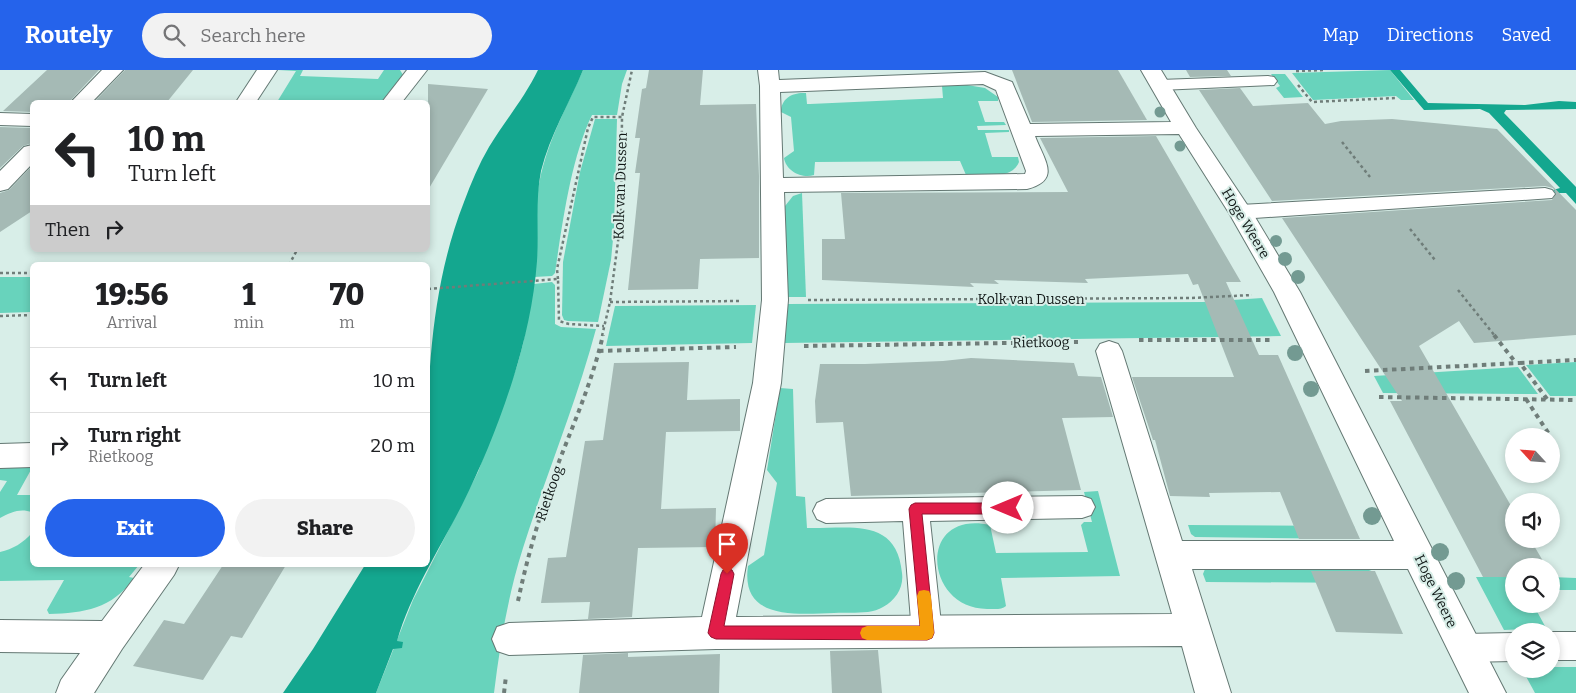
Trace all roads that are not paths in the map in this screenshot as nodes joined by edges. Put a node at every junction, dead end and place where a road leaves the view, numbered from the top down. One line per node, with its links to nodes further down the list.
1 (114, 70): 7 (street)
2 (267, 70): 8 (street)
3 (417, 70): 9 (street)
4 (769, 78): 13 (street); 16 (street)
5 (1156, 78): 6 (lane); 12 (street, Hoge Weere)
6 (1268, 81)
7 (83, 100)
8 (247, 100)
9 (394, 100)
10 (0, 119): 11 (street)
11 (30, 120)
12 (1186, 128): 13 (street); 18 (street, Hoge Weere)
13 (1023, 130): 16 (street)
14 (30, 154): 15 (street)
15 (0, 184)
16 (772, 185): 29 (street)
17 (1545, 194): 18 (lane)
18 (1240, 212): 26 (street, Hoge Weere)
19 (1110, 344): 25 (street)
20 (30, 455): 21 (street)
21 (0, 456)
22 (1082, 508): 23 (lane)
23 (915, 509): 24 (lane); 30 (lane)
24 (826, 511)
25 (1172, 555): 26 (street); 28 (street)
26 (1418, 555): 37 (street, Hoge Weere)
27 (162, 567): 32 (street)
28 (1194, 630): 30 (street); 39 (street)
29 (716, 633): 30 (street); 33 (street)
30 (927, 633)
31 (0, 636): 32 (street)
32 (110, 637): 38 (street)
33 (509, 639)
34 (1560, 646): 35 (lane)
35 (1576, 646)
36 (1505, 647): 37 (lane)
37 (1464, 648): 40 (street, Hoge Weere)
38 (74, 693)
39 (1213, 693)
40 (1488, 693)

